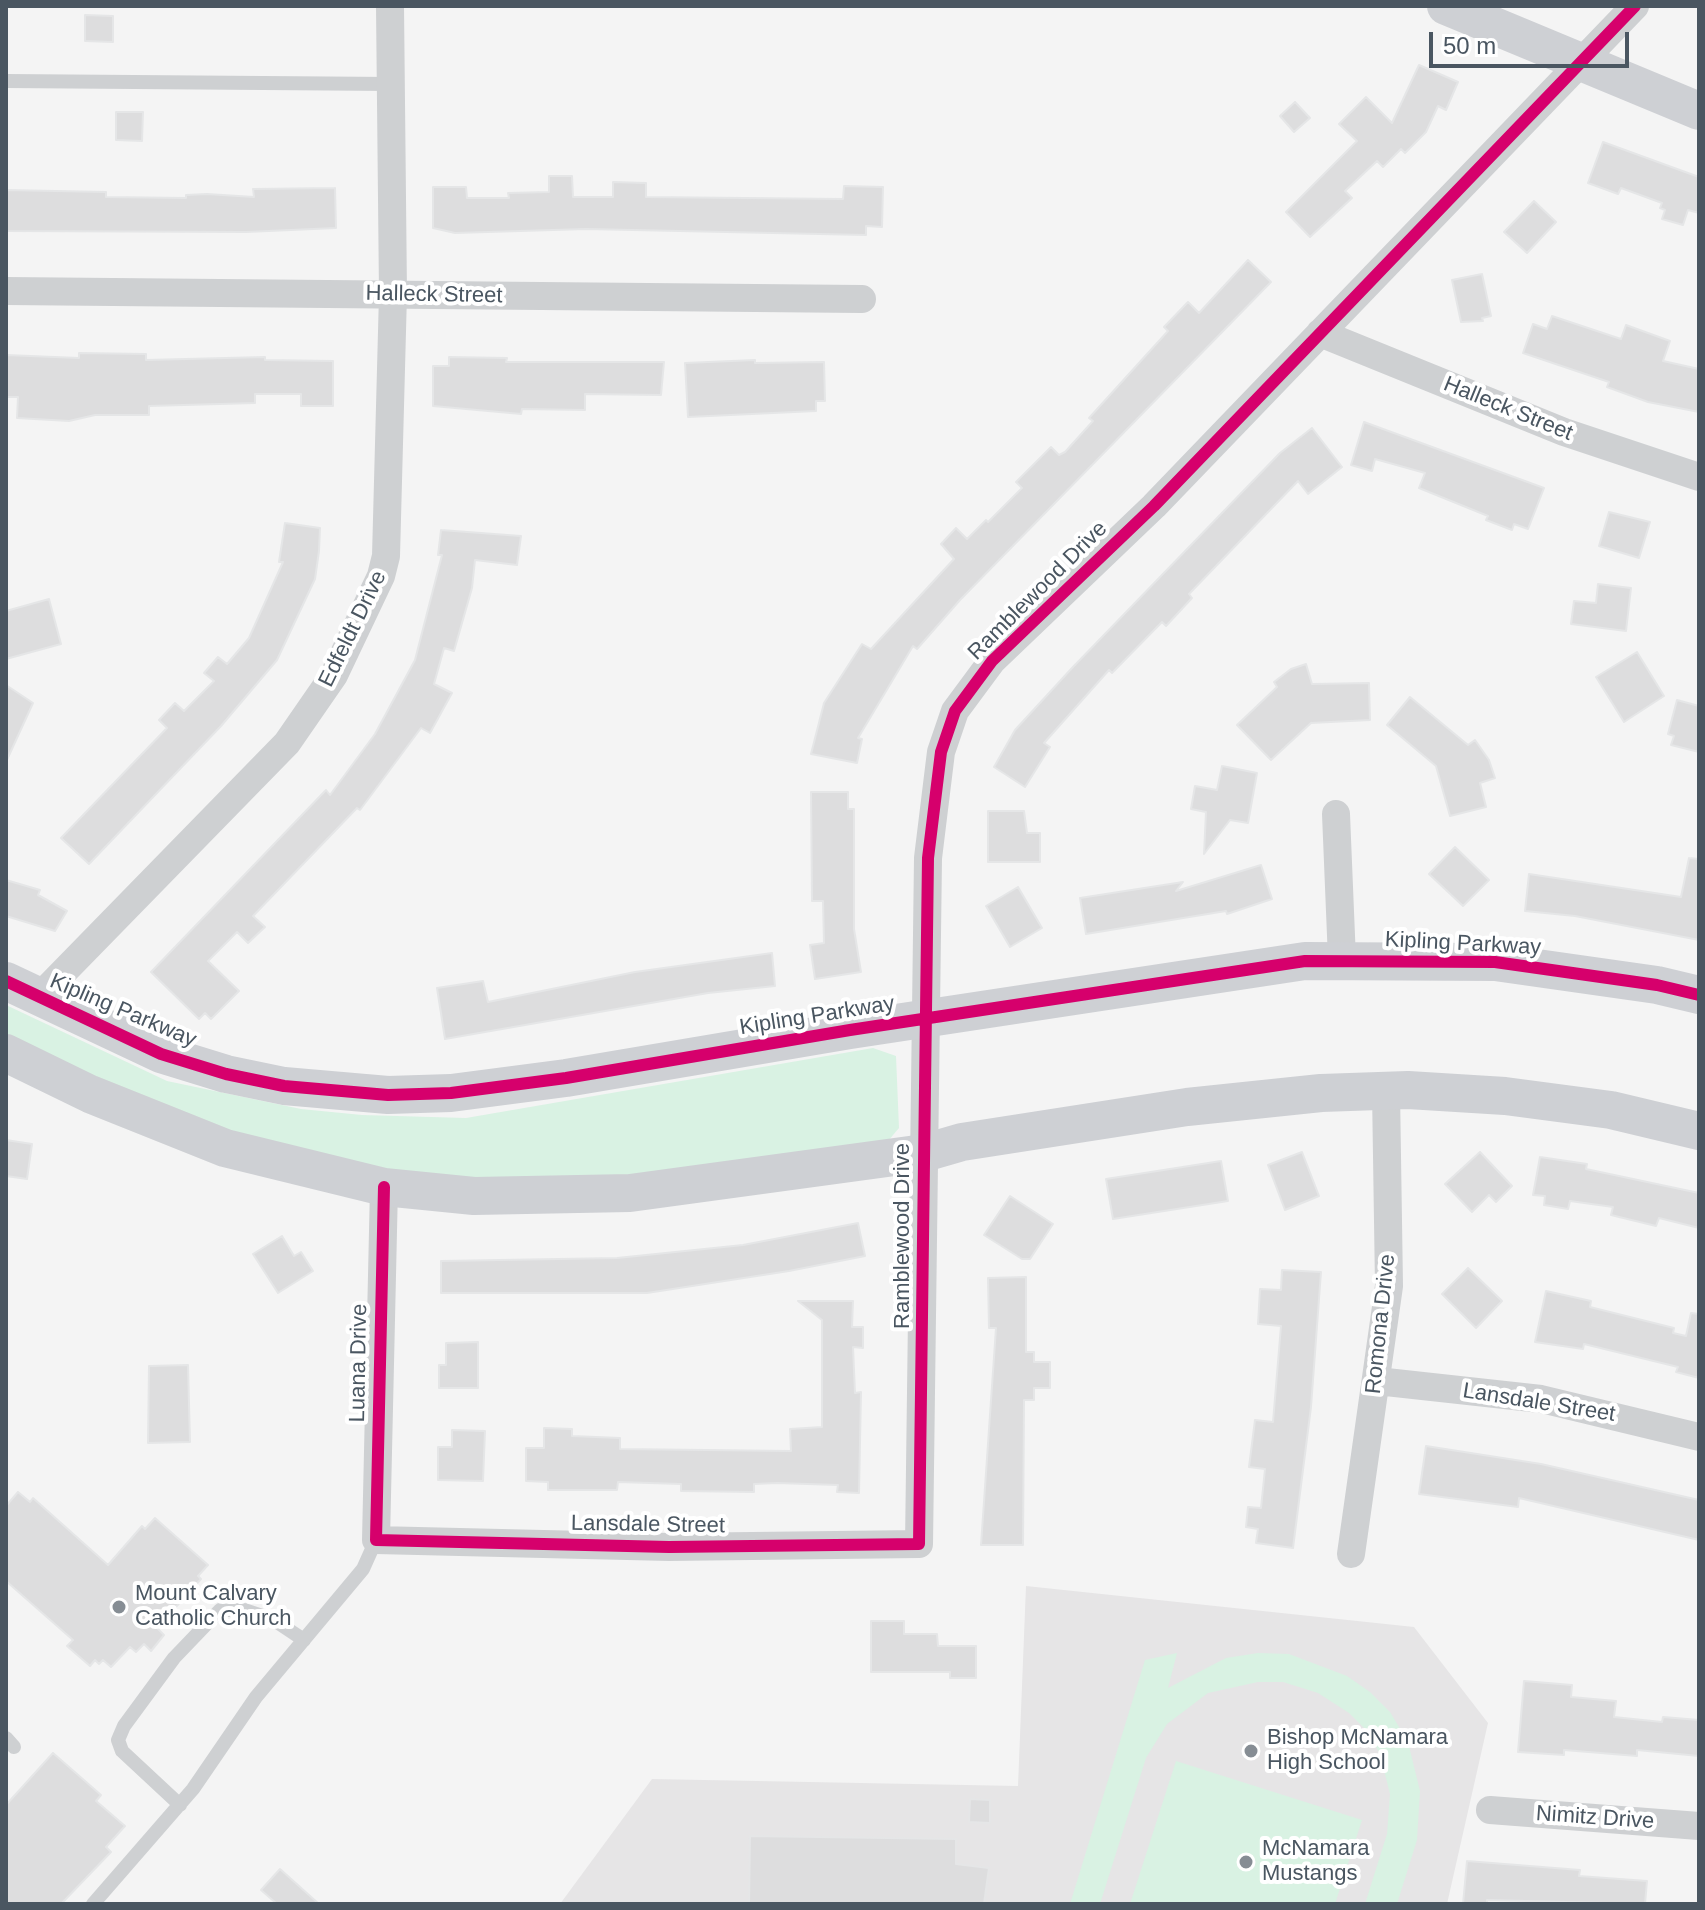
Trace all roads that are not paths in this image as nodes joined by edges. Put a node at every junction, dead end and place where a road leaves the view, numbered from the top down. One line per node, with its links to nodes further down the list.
1 (390, 6): 6 (street, Edfeldt Drive)
2 (1446, 6): 4 (street)
3 (1635, 6): 4 (street, Ramblewood Drive)
4 (1580, 62): 7 (street); 11 (street, Ramblewood Drive)
5 (6, 81): 6 (lane)
6 (391, 84): 9 (street, Edfeldt Drive)
7 (1699, 111)
8 (6, 291): 9 (street, Halleck Street)
9 (393, 294): 10 (street, Halleck Street); 17 (street, Edfeldt Drive)
10 (862, 299)
11 (1320, 333): 12 (street, Halleck Street); 18 (street, Ramblewood Drive)
12 (1699, 477)
13 (1336, 814): 14 (street)
14 (1342, 960): 16 (street, Kipling Parkway); 18 (street, Kipling Parkway)
15 (6, 981): 17 (street, Kipling Parkway)
16 (1699, 995)
17 (39, 997): 18 (street, Kipling Parkway)
18 (925, 1020): 22 (street, Ramblewood Drive)
19 (6, 1053): 23 (street)
20 (1386, 1091): 21 (street); 22 (street); 24 (street, Romona Drive)
21 (1699, 1131)
22 (924, 1153): 23 (street); 27 (street, Ramblewood Drive)
23 (384, 1187): 26 (street, Luana Drive)
24 (1377, 1381): 25 (street, Lansdale Street); 28 (street, Romona Drive)
25 (1699, 1437)
26 (376, 1540): 27 (street, Lansdale Street); 29 (lane)
27 (919, 1544)
28 (1351, 1554)
29 (304, 1640): 30 (lane); 30 (lane)
30 (180, 1805): 33 (lane)
31 (1490, 1810): 32 (street, Nimitz Drive)
32 (1699, 1826)
33 (93, 1904)

